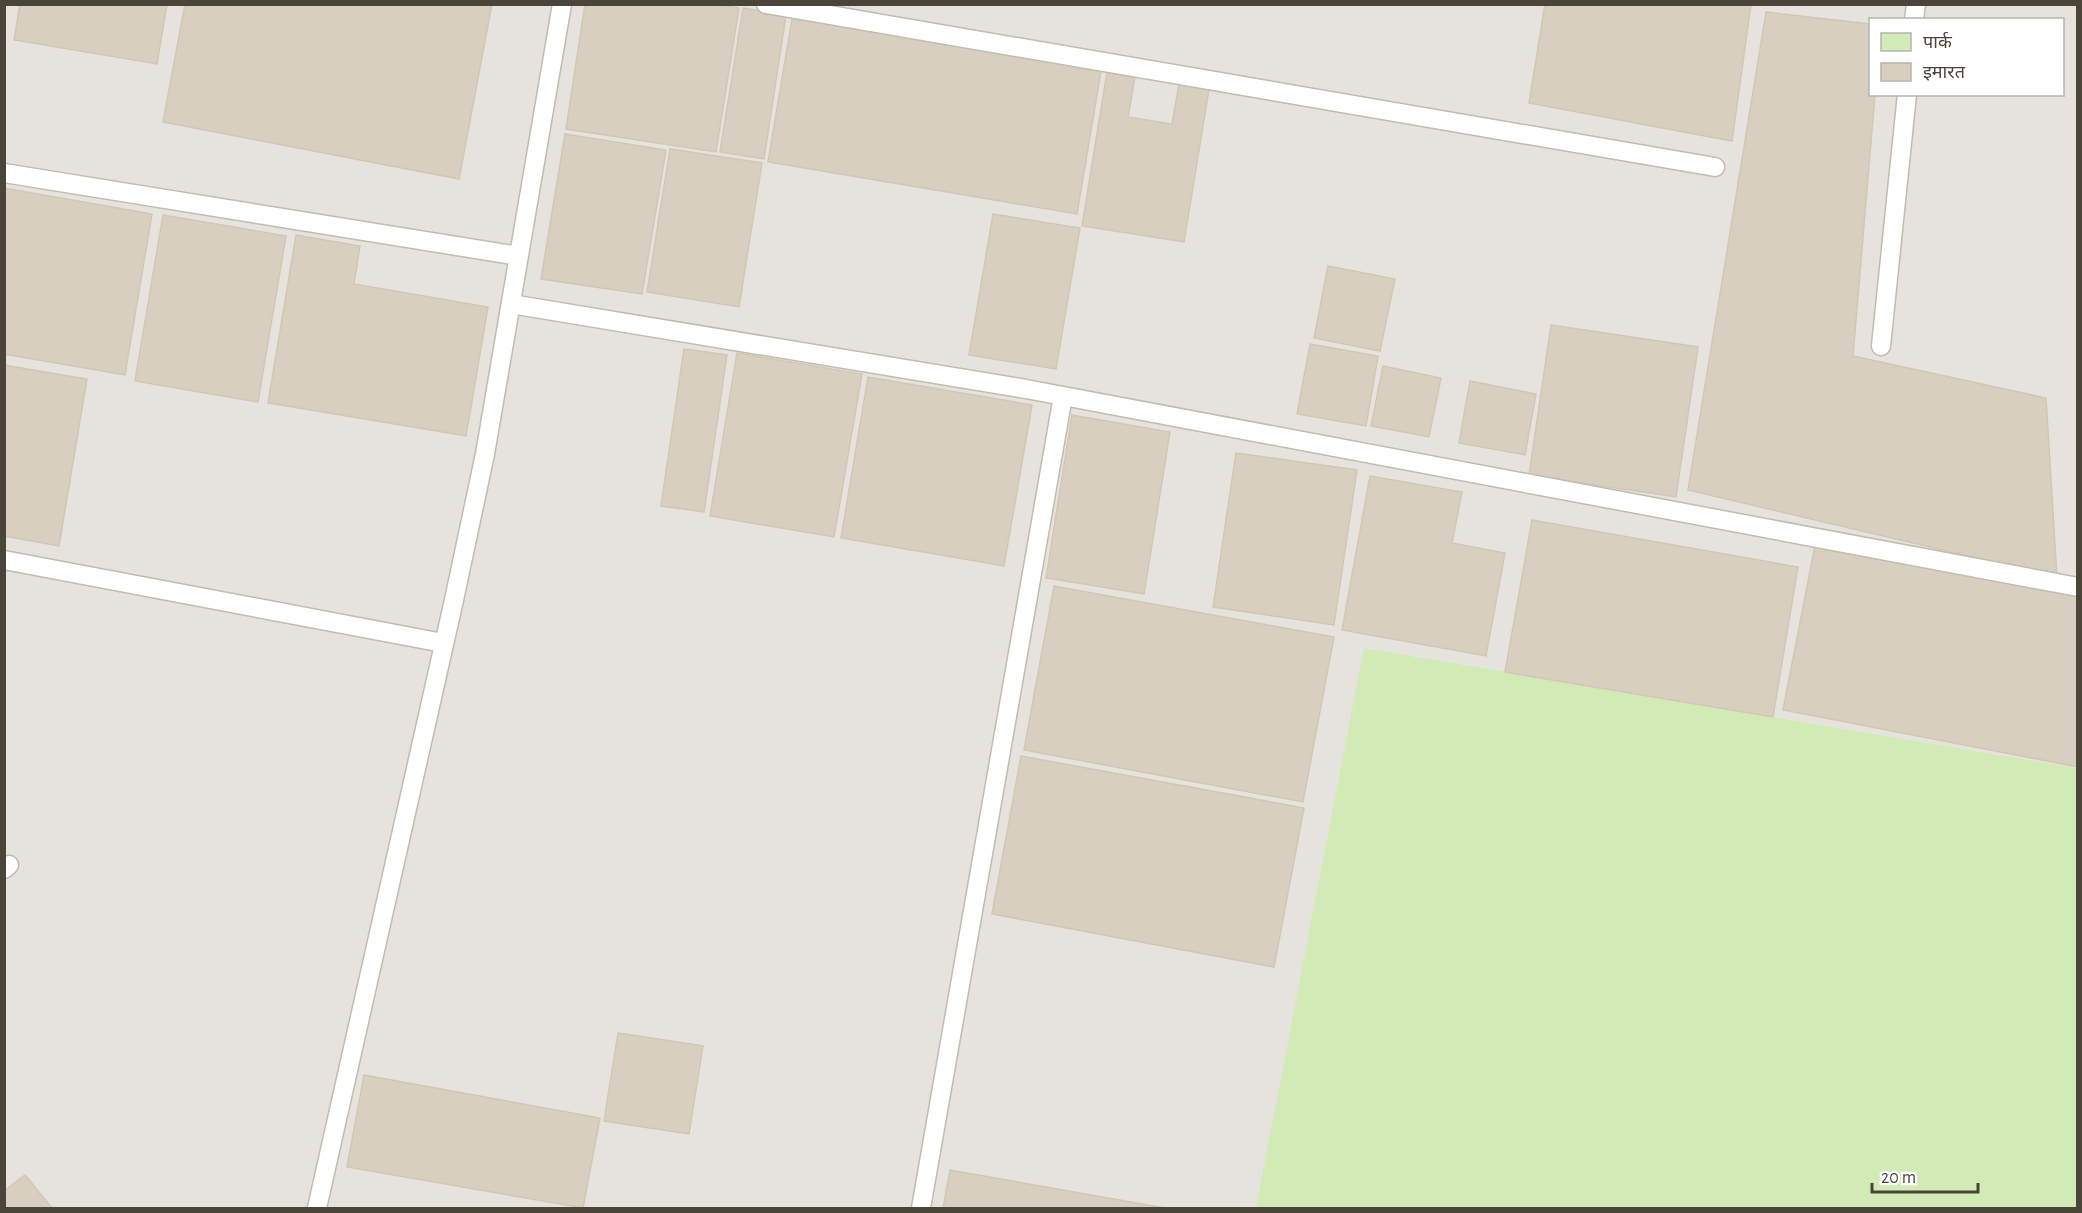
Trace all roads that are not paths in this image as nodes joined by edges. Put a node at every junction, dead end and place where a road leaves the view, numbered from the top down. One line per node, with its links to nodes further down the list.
1 (562, 4): 6 (lane)
2 (766, 4): 4 (lane)
3 (1907, 96): 8 (lane)
4 (1715, 167)
5 (4, 173): 6 (lane)
6 (519, 256): 7 (lane)
7 (511, 304): 9 (lane); 12 (lane)
8 (1881, 346)
9 (1063, 396): 11 (lane); 14 (lane)
10 (4, 560): 12 (lane)
11 (2078, 587)
12 (443, 643): 13 (lane)
13 (317, 1209)
14 (921, 1209)

